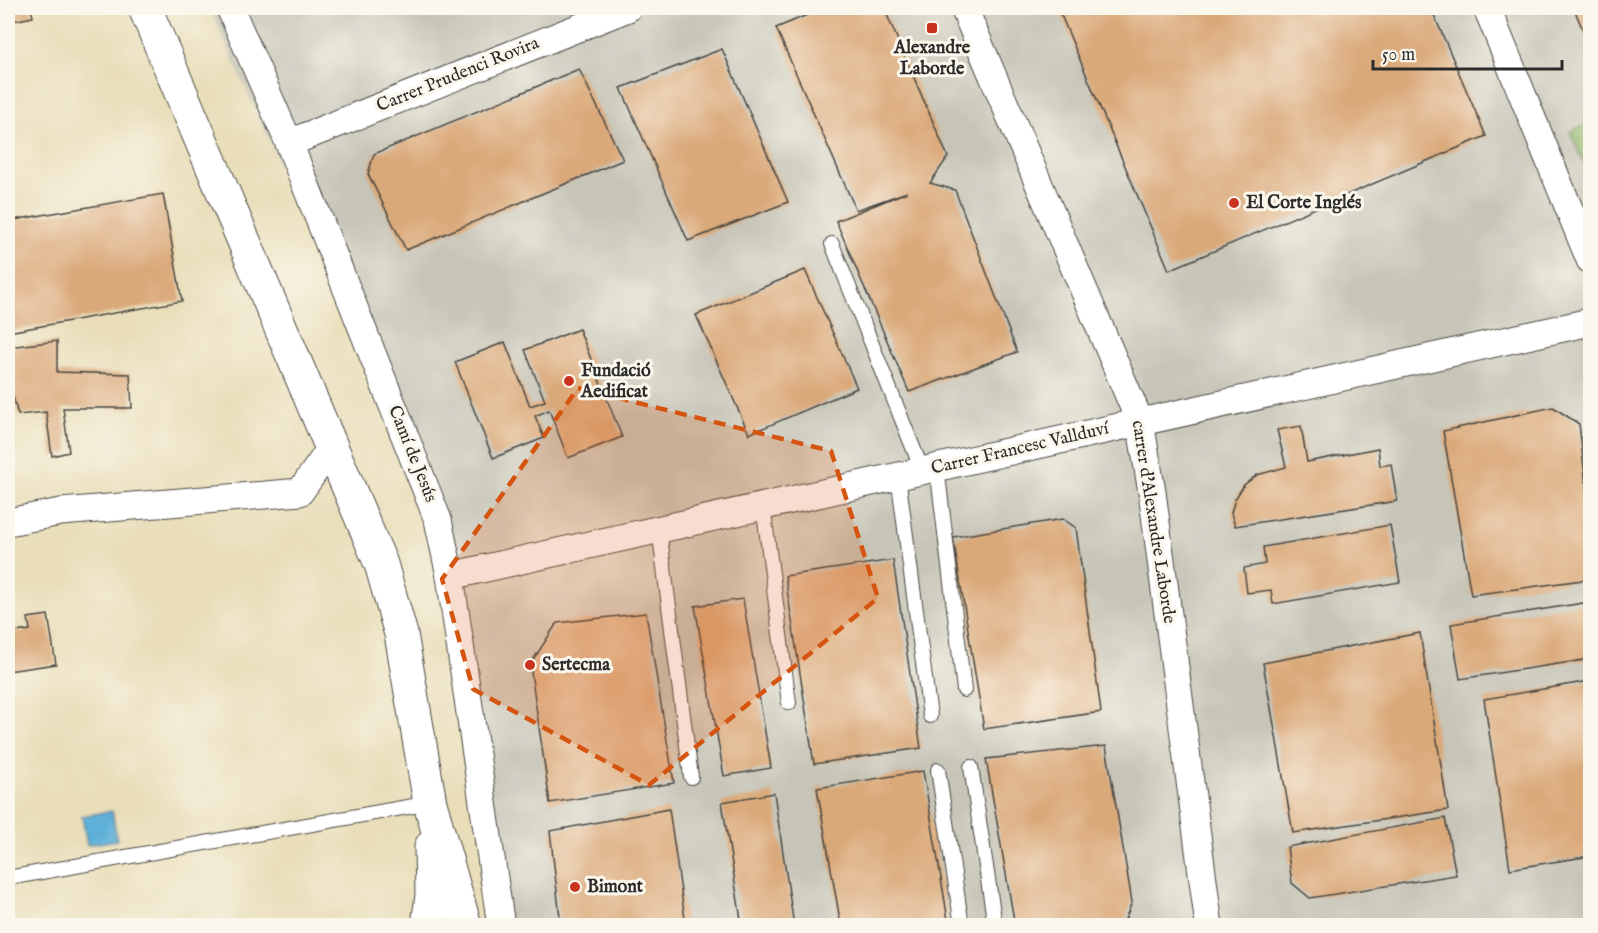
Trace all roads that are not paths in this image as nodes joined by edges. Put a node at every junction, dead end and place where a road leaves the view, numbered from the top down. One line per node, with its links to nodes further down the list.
1 (145, 8): 11 (street)
2 (230, 8): 6 (street, Camí de Jesús)
3 (628, 8): 6 (street, Carrer Prudenci Rovira)
4 (964, 8): 10 (street, carrer d'Alexandre Laborde)
5 (1487, 8): 8 (street)
6 (289, 143): 16 (street, Camí de Jesús)
7 (832, 244): 12 (lane)
8 (1590, 260)
9 (1590, 322): 10 (street, Carrer Francesc Vallduví)
10 (1140, 422): 12 (street, Carrer Francesc Vallduví); 30 (street, carrer d'Alexandre Laborde)
11 (331, 448): 14 (street); 23 (street)
12 (919, 471): 13 (street, Carrer Francesc Vallduví); 17 (lane); 19 (lane)
13 (764, 506): 15 (street, Carrer Francesc Vallduví); 18 (lane)
14 (8, 522)
15 (658, 529): 16 (street, Carrer Francesc Vallduví); 22 (lane)
16 (450, 576): 27 (street, Camí de Jesús)
17 (964, 690)
18 (789, 703)
19 (930, 716)
20 (971, 767): 29 (lane)
21 (938, 770): 28 (lane)
22 (691, 777)
23 (430, 803): 24 (lane); 25 (street); 26 (street)
24 (8, 878)
25 (428, 926)
26 (465, 926)
27 (501, 926)
28 (962, 926)
29 (995, 926)
30 (1209, 926)

